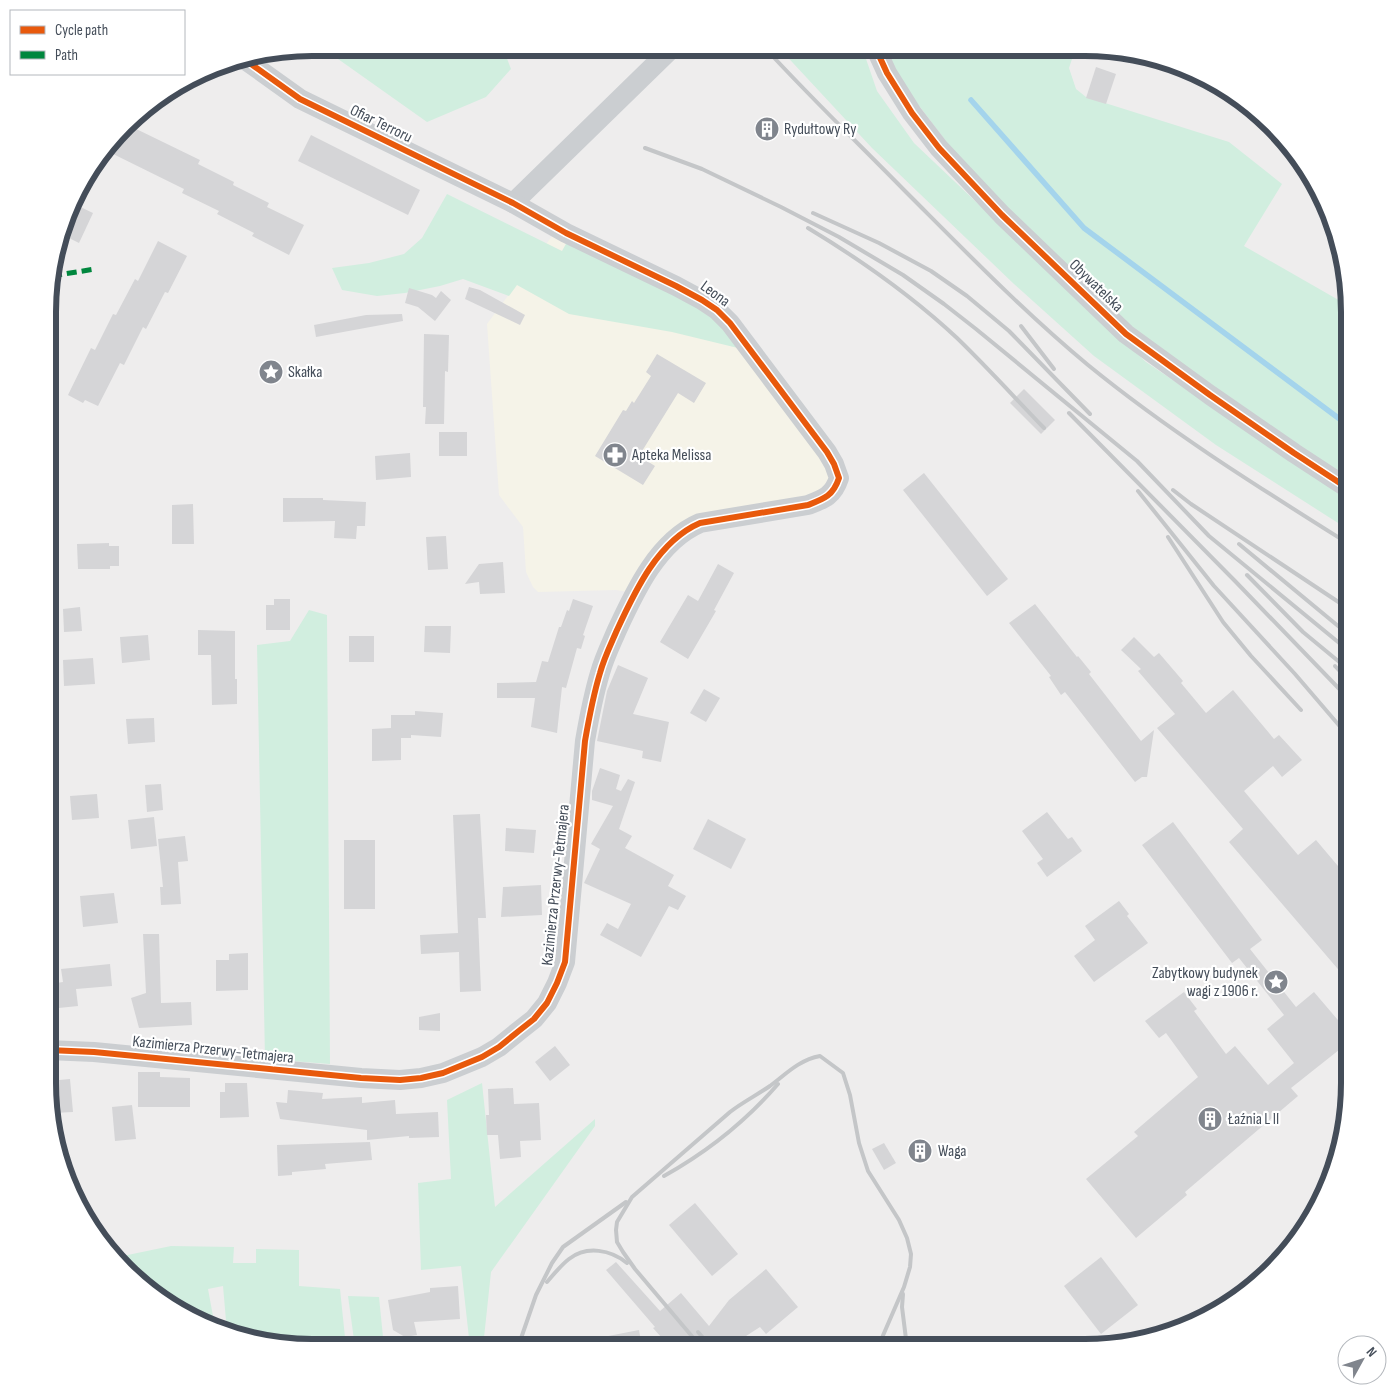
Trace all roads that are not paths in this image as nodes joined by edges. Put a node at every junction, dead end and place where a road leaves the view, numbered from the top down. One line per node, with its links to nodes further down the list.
1 (664, 56): 4 (street)
2 (879, 56): 6 (street, Obywatelska)
3 (251, 64): 4 (street, Ofiar Terroru)
4 (513, 203): 5 (street, Leona)
5 (838, 478): 7 (street, Kazimierza Przerwy-Tetmajera)
6 (1341, 483)
7 (56, 1050)

